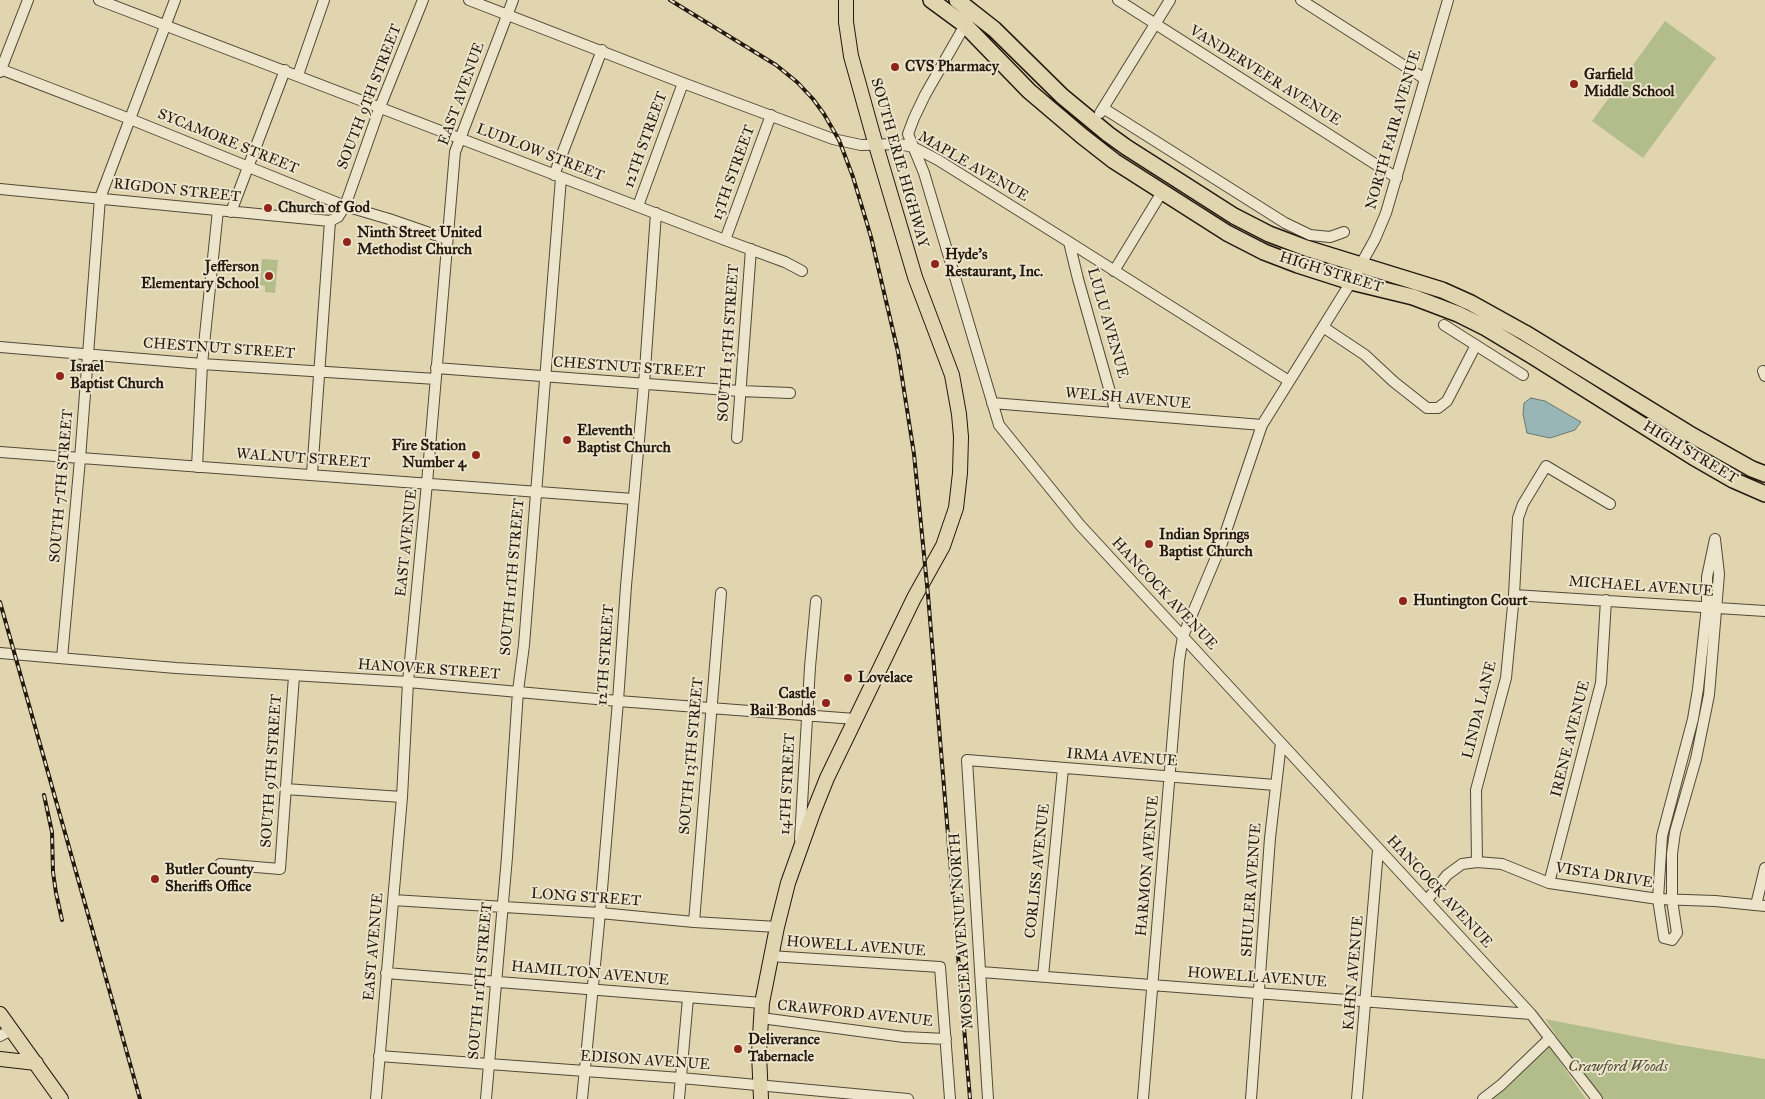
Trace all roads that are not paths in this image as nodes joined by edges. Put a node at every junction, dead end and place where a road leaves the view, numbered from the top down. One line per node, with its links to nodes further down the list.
1 (28, 0): 20 (street)
2 (99, 0): 17 (street, LUDLOW STREET)
3 (174, 0): 17 (street, SOUTH 7TH STREET)
4 (324, 0): 22 (street)
5 (424, 0): 25 (street, SOUTH 9TH STREET)
6 (469, 0): 15 (street, MAPLE AVENUE)
7 (513, 0): 15 (street, EAST AVENUE)
8 (846, 0): 31 (main road, SOUTH ERIE HIGHWAY)
9 (931, 0): 18 (highway, HIGH STREET)
10 (957, 0): 29 (highway, HIGH STREET)
11 (1118, 0): 16 (street, VANDERVEER AVENUE)
12 (1170, 0): 16 (street)
13 (1301, 0): 23 (street)
14 (1448, 0): 23 (street, NORTH FAIR AVENUE)
15 (507, 15): 19 (street, MAPLE AVENUE); 30 (street, EAST AVENUE)
16 (1155, 24): 26 (street); 37 (street, VANDERVEER AVENUE)
17 (165, 25): 21 (street, LUDLOW STREET); 28 (street, SOUTH 7TH STREET)
18 (965, 25): 32 (street, HANCOCK AVENUE); 39 (highway, HIGH STREET)
19 (602, 50): 24 (street, MAPLE AVENUE); 36 (street, SOUTH 11TH STREET)
20 (0, 70): 28 (street, SYCAMORE STREET)
21 (286, 70): 22 (street, LUDLOW STREET); 34 (street)
22 (298, 75): 25 (street, LUDLOW STREET)
23 (1425, 79): 37 (street, NORTH FAIR AVENUE)
24 (683, 83): 27 (street, MAPLE AVENUE); 42 (street, 12TH STREET)
25 (380, 107): 30 (street, LUDLOW STREET); 41 (street, SOUTH 9TH STREET)
26 (1103, 108): 29 (street); 47 (street, HIGH STREET)
27 (771, 115): 31 (street, MAPLE AVENUE); 49 (street, 13TH STREET)
28 (130, 119): 34 (street, SYCAMORE STREET); 40 (street, SOUTH 7TH STREET)
29 (1094, 122): 52 (highway, HIGH STREET)
30 (460, 138): 36 (street, LUDLOW STREET); 48 (street, EAST AVENUE)
31 (876, 145): 32 (street, MAPLE AVENUE); 99 (main road, SOUTH ERIE HIGHWAY)
32 (913, 147): 33 (street, MAPLE AVENUE); 35 (street, HANCOCK AVENUE)
33 (938, 160): 35 (street); 50 (street, MAPLE AVENUE)
34 (249, 167): 41 (street, SYCAMORE STREET); 44 (street)
35 (924, 173): 70 (street, HANCOCK AVENUE)
36 (558, 176): 42 (street, LUDLOW STREET); 65 (street, SOUTH 11TH STREET)
37 (1397, 178): 52 (street, NORTH FAIR AVENUE)
38 (0, 189): 40 (street, RIGDON STREET)
39 (1162, 192): 54 (street); 55 (highway, HIGH STREET)
40 (100, 198): 43 (street, RIGDON STREET); 60 (street, SOUTH 7TH STREET)
41 (345, 206): 46 (street); 48 (street, SYCAMORE STREET)
42 (638, 206): 45 (street, LUDLOW STREET)
43 (218, 210): 44 (street, RIGDON STREET); 61 (street)
44 (231, 212): 46 (street, RIGDON STREET)
45 (656, 213): 49 (street, LUDLOW STREET); 67 (street, 12TH STREET)
46 (330, 221): 62 (street)
47 (1344, 232)
48 (447, 239): 63 (street, EAST AVENUE)
49 (725, 240): 51 (street, LUDLOW STREET)
50 (1070, 242): 54 (street, MAPLE AVENUE); 71 (street, LULU AVENUE)
51 (751, 249): 53 (street, LUDLOW STREET); 68 (street, SOUTH 13TH STREET)
52 (1361, 264): 55 (street, NORTH FAIR AVENUE); 78 (highway, HIGH STREET)
53 (802, 271)
54 (1114, 271): 66 (street, MAPLE AVENUE)
55 (1351, 282): 57 (street, NORTH FAIR AVENUE); 81 (highway, HIGH STREET)
56 (1444, 325): 58 (street)
57 (1323, 327): 58 (street); 66 (street, NORTH FAIR AVENUE)
58 (1476, 345): 64 (street)
59 (0, 347): 60 (street, CHESTNUT STREET)
60 (87, 355): 61 (street, CHESTNUT STREET); 75 (street, SOUTH 7TH STREET)
61 (202, 364): 62 (street, CHESTNUT STREET); 76 (street)
62 (319, 371): 63 (street, CHESTNUT STREET); 77 (street)
63 (436, 374): 65 (street, CHESTNUT STREET); 79 (street, EAST AVENUE)
64 (1523, 375)
65 (545, 376): 67 (street, CHESTNUT STREET); 80 (street, SOUTH 11TH STREET)
66 (1289, 381): 72 (street, NORTH FAIR AVENUE)
67 (644, 384): 68 (street, CHESTNUT STREET); 82 (street, 12TH STREET)
68 (740, 391): 69 (street, CHESTNUT STREET); 73 (street, SOUTH 13TH STREET)
69 (790, 393)
70 (992, 403): 71 (street, WELSH AVENUE); 90 (street, HANCOCK AVENUE)
71 (1116, 412): 72 (street, WELSH AVENUE)
72 (1262, 425): 90 (street, HARMON AVENUE)
73 (737, 438)
74 (0, 452): 75 (street, WALNUT STREET)
75 (80, 459): 76 (street, WALNUT STREET); 92 (street, SOUTH 7TH STREET)
76 (197, 467): 77 (street, WALNUT STREET)
77 (312, 474): 79 (street, WALNUT STREET)
78 (1765, 474)
79 (428, 483): 80 (street, WALNUT STREET); 94 (street, EAST AVENUE)
80 (536, 491): 82 (street, WALNUT STREET); 95 (street, SOUTH 11TH STREET)
81 (1765, 494)
82 (633, 499): 96 (street, 12TH STREET)
83 (1610, 504): 85 (street, LINDA LANE)
84 (721, 593): 97 (street, SOUTH 13TH STREET)
85 (1514, 595): 86 (street, MICHAEL AVENUE); 109 (street, LINDA LANE)
86 (1606, 600): 88 (street, MICHAEL AVENUE); 112 (street, IRENE AVENUE)
87 (816, 601): 98 (street, 14TH STREET)
88 (1712, 607): 88 (street); 89 (street, MICHAEL AVENUE); 115 (street); 116 (street)
89 (1765, 611)
90 (1183, 636): 100 (street, HANCOCK AVENUE); 103 (street, HARMON AVENUE)
91 (0, 654): 92 (street, HANOVER STREET)
92 (62, 658): 93 (street, HANOVER STREET)
93 (294, 676): 94 (street, HANOVER STREET); 105 (street, SOUTH 9TH STREET)
94 (408, 682): 95 (street, HANOVER STREET); 106 (street, EAST AVENUE)
95 (518, 691): 96 (street, HANOVER STREET); 118 (street, SOUTH 11TH STREET)
96 (618, 701): 97 (street, HANOVER STREET); 119 (street, 12TH STREET)
97 (711, 707): 98 (street, HANOVER STREET); 120 (street, SOUTH 13TH STREET)
98 (807, 714): 99 (street, HANOVER STREET); 107 (street, 14TH STREET)
99 (855, 719): 107 (main road, SOUTH ERIE HIGHWAY)
100 (1281, 743): 104 (street, SHULER AVENUE); 108 (street, HANCOCK AVENUE)
101 (967, 760): 102 (street, IRMA AVENUE); 123 (street, MOSLER AVENUE NORTH)
102 (1063, 768): 103 (street, IRMA AVENUE); 125 (street, CORLISS AVENUE)
103 (1170, 776): 104 (street, IRMA AVENUE); 127 (street, HARMON AVENUE)
104 (1275, 785): 129 (street, SHULER AVENUE)
105 (285, 789): 106 (street); 110 (street, SOUTH 9TH STREET)
106 (402, 797): 113 (street, EAST AVENUE)
107 (800, 849): 121 (main road, SOUTH ERIE HIGHWAY)
108 (1378, 850): 114 (street, HANCOCK AVENUE); 131 (street, KAHN AVENUE)
109 (1476, 862): 112 (street, VISTA DRIVE); 114 (street, VISTA DRIVE)
110 (220, 864)
111 (1765, 868): 117 (street)
112 (1549, 883): 115 (street, VISTA DRIVE)
113 (393, 900): 118 (street, LONG STREET); 124 (street, EAST AVENUE)
114 (1427, 900): 134 (street, HANCOCK AVENUE)
115 (1658, 900): 116 (street, VISTA DRIVE); 116 (street)
116 (1672, 900): 117 (street, VISTA DRIVE)
117 (1760, 906)
118 (502, 908): 119 (street, LONG STREET); 126 (street, SOUTH 11TH STREET)
119 (600, 913): 120 (street, LONG STREET); 128 (street, 12TH STREET)
120 (694, 922): 121 (street, LONG STREET)
121 (777, 927): 122 (main road, SOUTH ERIE HIGHWAY)
122 (770, 956): 132 (main road, SOUTH ERIE HIGHWAY); 138 (street, HOWELL AVENUE)
123 (981, 972): 125 (street, HOWELL AVENUE); 153 (street, MOSLER AVENUE NORTH)
124 (386, 973): 126 (street, HAMILTON AVENUE); 139 (street, EAST AVENUE)
125 (1043, 976): 127 (street, HOWELL AVENUE)
126 (496, 981): 128 (street, HAMILTON AVENUE); 142 (street, SOUTH 11TH STREET)
127 (1152, 986): 129 (street, HOWELL AVENUE); 154 (street, HARMON AVENUE)
128 (592, 989): 130 (street, HAMILTON AVENUE); 143 (street, 12TH STREET)
129 (1260, 994): 131 (street, HOWELL AVENUE); 155 (street, SHULER AVENUE)
130 (688, 998): 132 (street, HAMILTON AVENUE); 144 (street)
131 (1367, 1002): 134 (street, HOWELL AVENUE); 156 (street, KAHN AVENUE)
132 (762, 1003): 135 (main road, SOUTH ERIE HIGHWAY)
133 (0, 1014): 136 (main road)
134 (1531, 1014): 137 (street, HANCOCK AVENUE)
135 (761, 1018): 138 (street, CRAWFORD AVENUE); 145 (main road, SOUTH ERIE HIGHWAY)
136 (6, 1033): 141 (main road)
137 (1550, 1038): 157 (street); 158 (street, HANCOCK AVENUE)
138 (946, 1039): 152 (street)
139 (379, 1056): 142 (street, EDISON AVENUE); 147 (street, EAST AVENUE)
140 (0, 1059): 141 (main road)
141 (36, 1063): 146 (main road)
142 (489, 1065): 143 (street, EDISON AVENUE); 148 (street, SOUTH 11TH STREET)
143 (585, 1072): 144 (street, EDISON AVENUE); 149 (street, 12TH STREET)
144 (681, 1078): 145 (street, EDISON AVENUE); 150 (street)
145 (761, 1092): 151 (street, EDISON AVENUE)
146 (61, 1099)
147 (376, 1099)
148 (486, 1099)
149 (582, 1099)
150 (679, 1099)
151 (908, 1099)
152 (950, 1099)
153 (988, 1099)
154 (1143, 1099)
155 (1251, 1099)
156 (1357, 1099)
157 (1483, 1099)
158 (1597, 1099)

